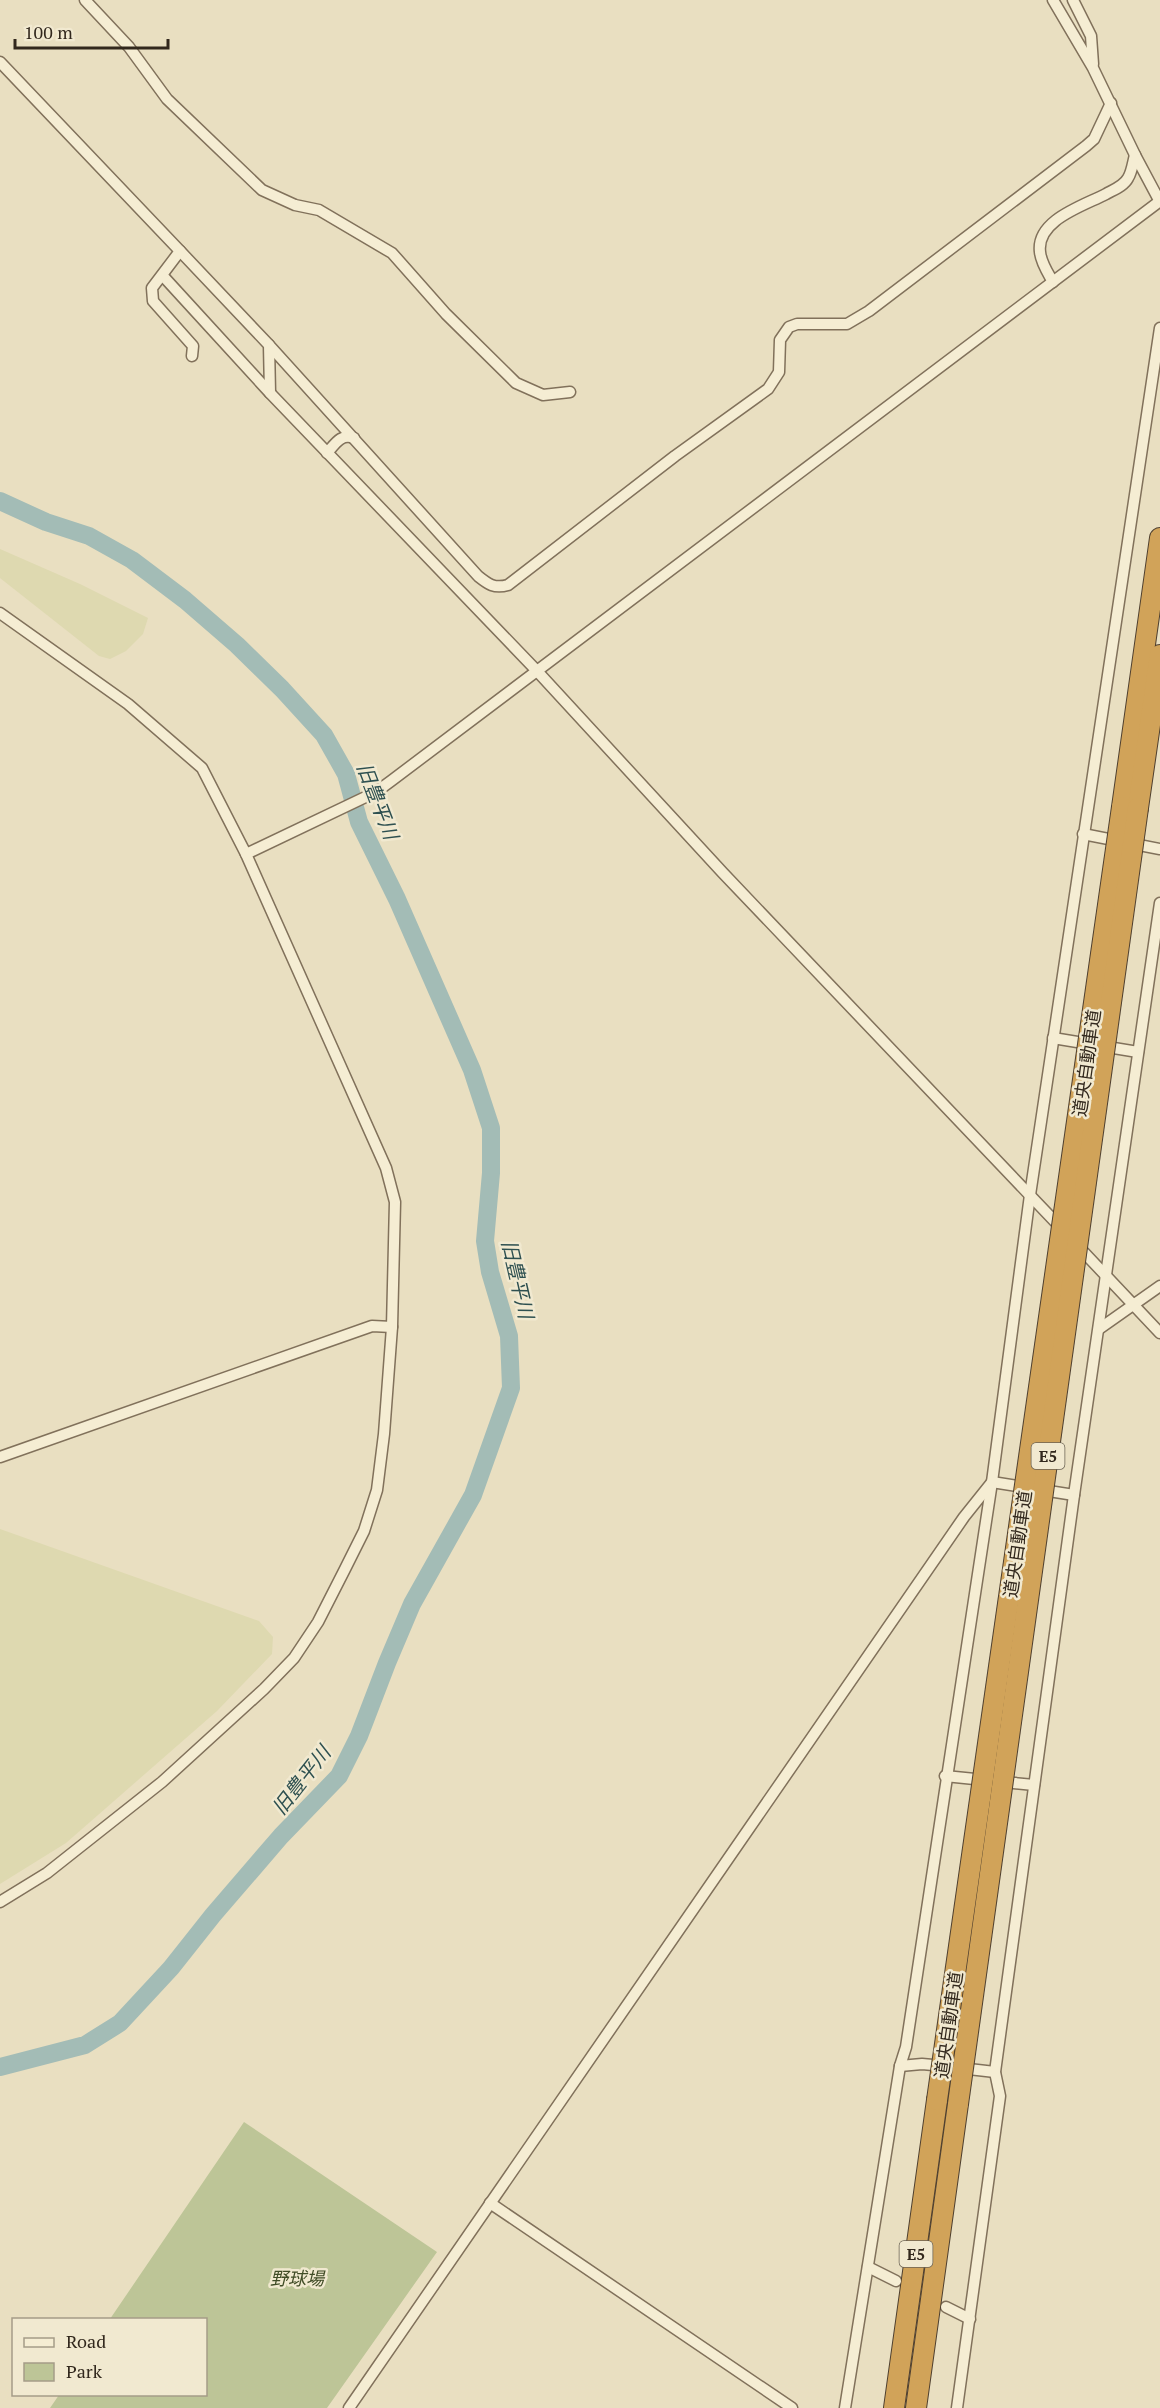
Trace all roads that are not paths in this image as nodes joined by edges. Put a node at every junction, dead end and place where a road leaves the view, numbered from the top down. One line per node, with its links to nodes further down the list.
1 (85, 0): 16 (street)
2 (1053, 0): 5 (street)
3 (1073, 0): 5 (street)
4 (0, 62): 9 (street)
5 (1093, 68): 6 (street)
6 (1111, 103): 7 (street); 18 (street)
7 (1135, 155): 8 (street); 11 (street)
8 (1160, 202): 11 (street)
9 (180, 251): 10 (street); 13 (street)
10 (162, 276): 15 (street); 17 (street)
11 (1053, 282): 23 (street)
12 (1160, 328): 14 (street)
13 (268, 345): 17 (street); 18 (street)
14 (1158, 352): 25 (street)
15 (192, 356)
16 (570, 392)
17 (270, 393): 19 (street)
18 (354, 438): 19 (street)
19 (327, 453): 23 (street)
20 (1160, 538): 24 (highway, 道央自動車道 / E5)
21 (0, 613): 27 (street)
22 (1160, 655): 24 (highway, 道央自動車道 / E5)
23 (537, 671): 27 (street); 31 (street)
24 (1130, 807): 54 (highway, 道央自動車道 / E5, bridge); 55 (highway, 道央自動車道 / E5, bridge)
25 (1083, 834): 26 (street); 29 (street)
26 (1160, 849)
27 (246, 854): 35 (street)
28 (1160, 903): 30 (street)
29 (1053, 1038): 30 (street); 31 (street)
30 (1138, 1052): 32 (street)
31 (1030, 1194): 32 (street); 39 (street)
32 (1106, 1276): 34 (street); 36 (street)
33 (1160, 1286): 34 (street)
34 (1134, 1306): 36 (street); 37 (street)
35 (392, 1327): 38 (street); 43 (street)
36 (1099, 1329): 40 (street)
37 (1160, 1333)
38 (0, 1457)
39 (992, 1482): 40 (street); 41 (street); 46 (street)
40 (1074, 1495): 42 (street)
41 (945, 1776): 42 (street); 44 (street)
42 (1034, 1785): 45 (street)
43 (0, 1902)
44 (900, 2066): 45 (street); 47 (street)
45 (994, 2072): 50 (street)
46 (490, 2204): 51 (street); 52 (street)
47 (868, 2267): 48 (street); 53 (street)
48 (896, 2281)
49 (946, 2307): 50 (street)
50 (970, 2319): 56 (street)
51 (349, 2408)
52 (792, 2408)
53 (845, 2408)
54 (894, 2408)
55 (916, 2408)
56 (957, 2408)

